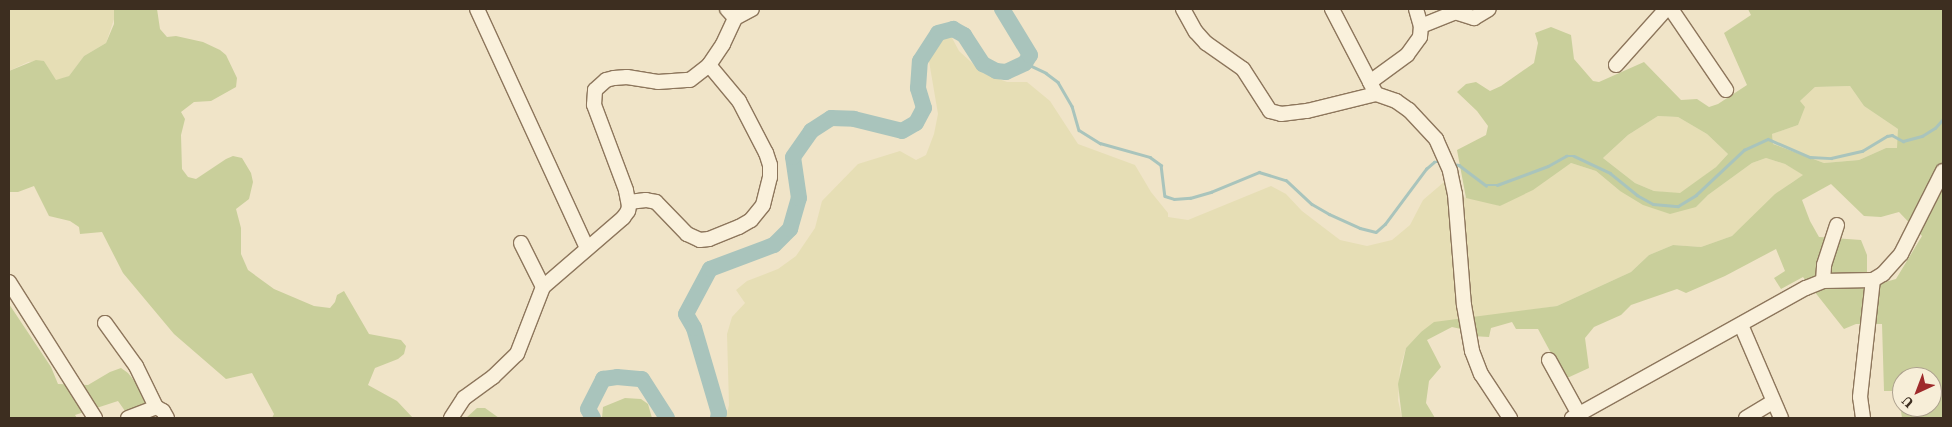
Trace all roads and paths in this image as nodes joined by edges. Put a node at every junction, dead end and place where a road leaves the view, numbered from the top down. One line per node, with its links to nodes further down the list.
1 (477, 9): 19 (street)
2 (752, 9): 9 (street)
3 (1183, 9): 13 (street)
4 (1332, 9): 13 (street)
5 (1416, 9): 10 (street)
6 (1489, 9): 10 (street)
7 (1666, 9): 12 (street)
8 (1671, 9): 14 (street)
9 (731, 14): 11 (street)
10 (1421, 26): 13 (street)
11 (709, 65): 16 (street); 16 (street)
12 (1616, 65)
13 (1373, 88): 34 (street)
14 (1726, 90)
15 (1943, 171): 20 (street)
16 (629, 202): 19 (street)
17 (1837, 225): 21 (street)
18 (521, 243): 23 (street)
19 (587, 248): 23 (street)
20 (1873, 280): 21 (street); 37 (street)
21 (1823, 281): 25 (street)
22 (9, 282): 30 (street)
23 (543, 287): 33 (street)
24 (105, 323): 28 (street)
25 (1742, 326): 27 (street); 29 (street)
26 (1549, 360): 29 (street)
27 (1773, 402): 35 (street); 36 (street)
28 (156, 407): 31 (street); 32 (street)
29 (1577, 417)
30 (95, 418)
31 (128, 418)
32 (167, 418)
33 (451, 418)
34 (1510, 418)
35 (1746, 418)
36 (1781, 418)
37 (1863, 418)

